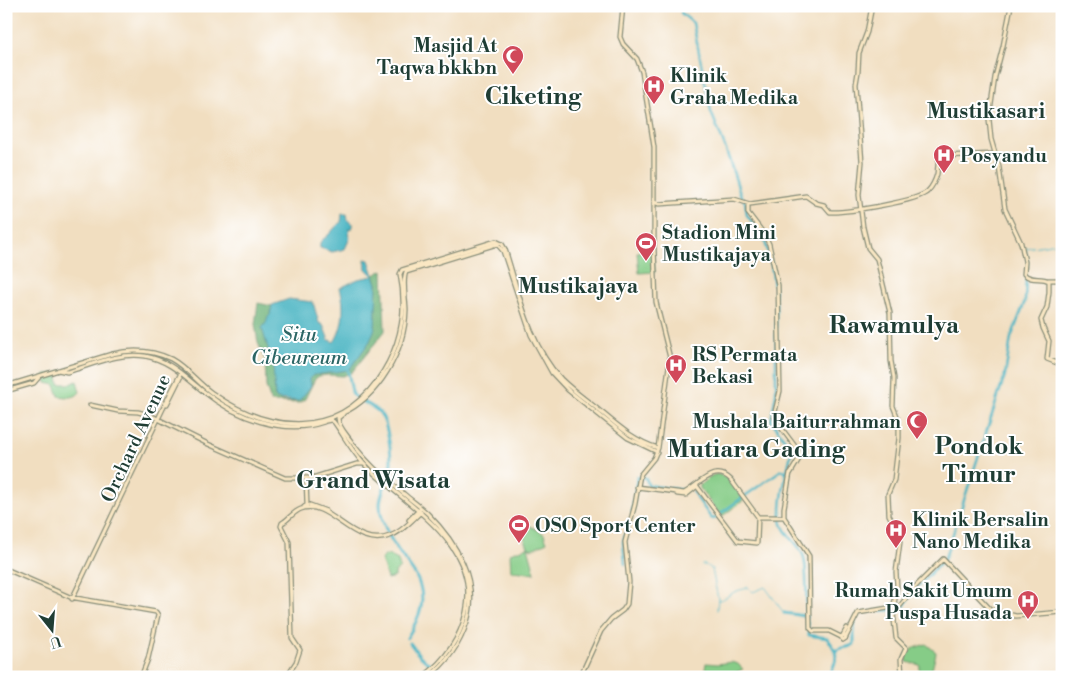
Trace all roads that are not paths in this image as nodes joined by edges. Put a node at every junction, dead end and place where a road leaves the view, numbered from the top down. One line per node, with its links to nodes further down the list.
1 (623, 6): 5 (street)
2 (872, 6): 9 (street)
3 (1011, 6): 4 (street)
4 (996, 154): 9 (street); 10 (street)
5 (654, 202): 7 (street); 8 (street)
6 (746, 203): 7 (street); 9 (street); 39 (street)
7 (659, 204): 8 (street)
8 (654, 208): 29 (street)
9 (860, 209): 44 (street)
10 (1047, 280): 11 (street); 12 (street)
11 (1062, 280)
12 (1062, 365)
13 (67, 368): 14 (street); 15 (street); 21 (street)
14 (55, 371): 15 (street); 17 (street)
15 (67, 372): 16 (street)
16 (181, 373): 21 (street); 25 (street, Orchard Avenue)
17 (40, 375): 18 (street); 19 (street)
18 (6, 386)
19 (6, 392)
20 (360, 401): 23 (street); 24 (street); 29 (street)
21 (223, 402): 23 (street)
22 (90, 405): 25 (street)
23 (233, 408): 26 (street)
24 (343, 414): 26 (street); 27 (street)
25 (159, 418): 32 (street); 32 (street); 43 (street, Orchard Avenue)
26 (326, 421): 28 (street)
27 (341, 427): 28 (street); 30 (street)
28 (343, 435): 30 (street)
29 (657, 450): 35 (street)
30 (360, 456): 31 (street); 32 (street); 33 (street)
31 (364, 464): 32 (street); 33 (street)
32 (308, 478): 36 (street); 40 (street)
33 (387, 482): 37 (street)
34 (698, 485): 35 (street); 38 (street); 38 (street)
35 (637, 487): 50 (street)
36 (308, 507): 40 (street); 41 (street); 41 (street)
37 (421, 510): 41 (street); 48 (street); 49 (street)
38 (758, 517): 39 (street)
39 (782, 517): 44 (street)
40 (282, 524): 47 (street)
41 (389, 536)
42 (6, 569): 43 (street)
43 (74, 597): 46 (street)
44 (893, 609): 45 (street); 51 (street)
45 (1062, 612)
46 (140, 677)
47 (286, 677)
48 (422, 677)
49 (428, 677)
50 (580, 677)
51 (902, 677)

